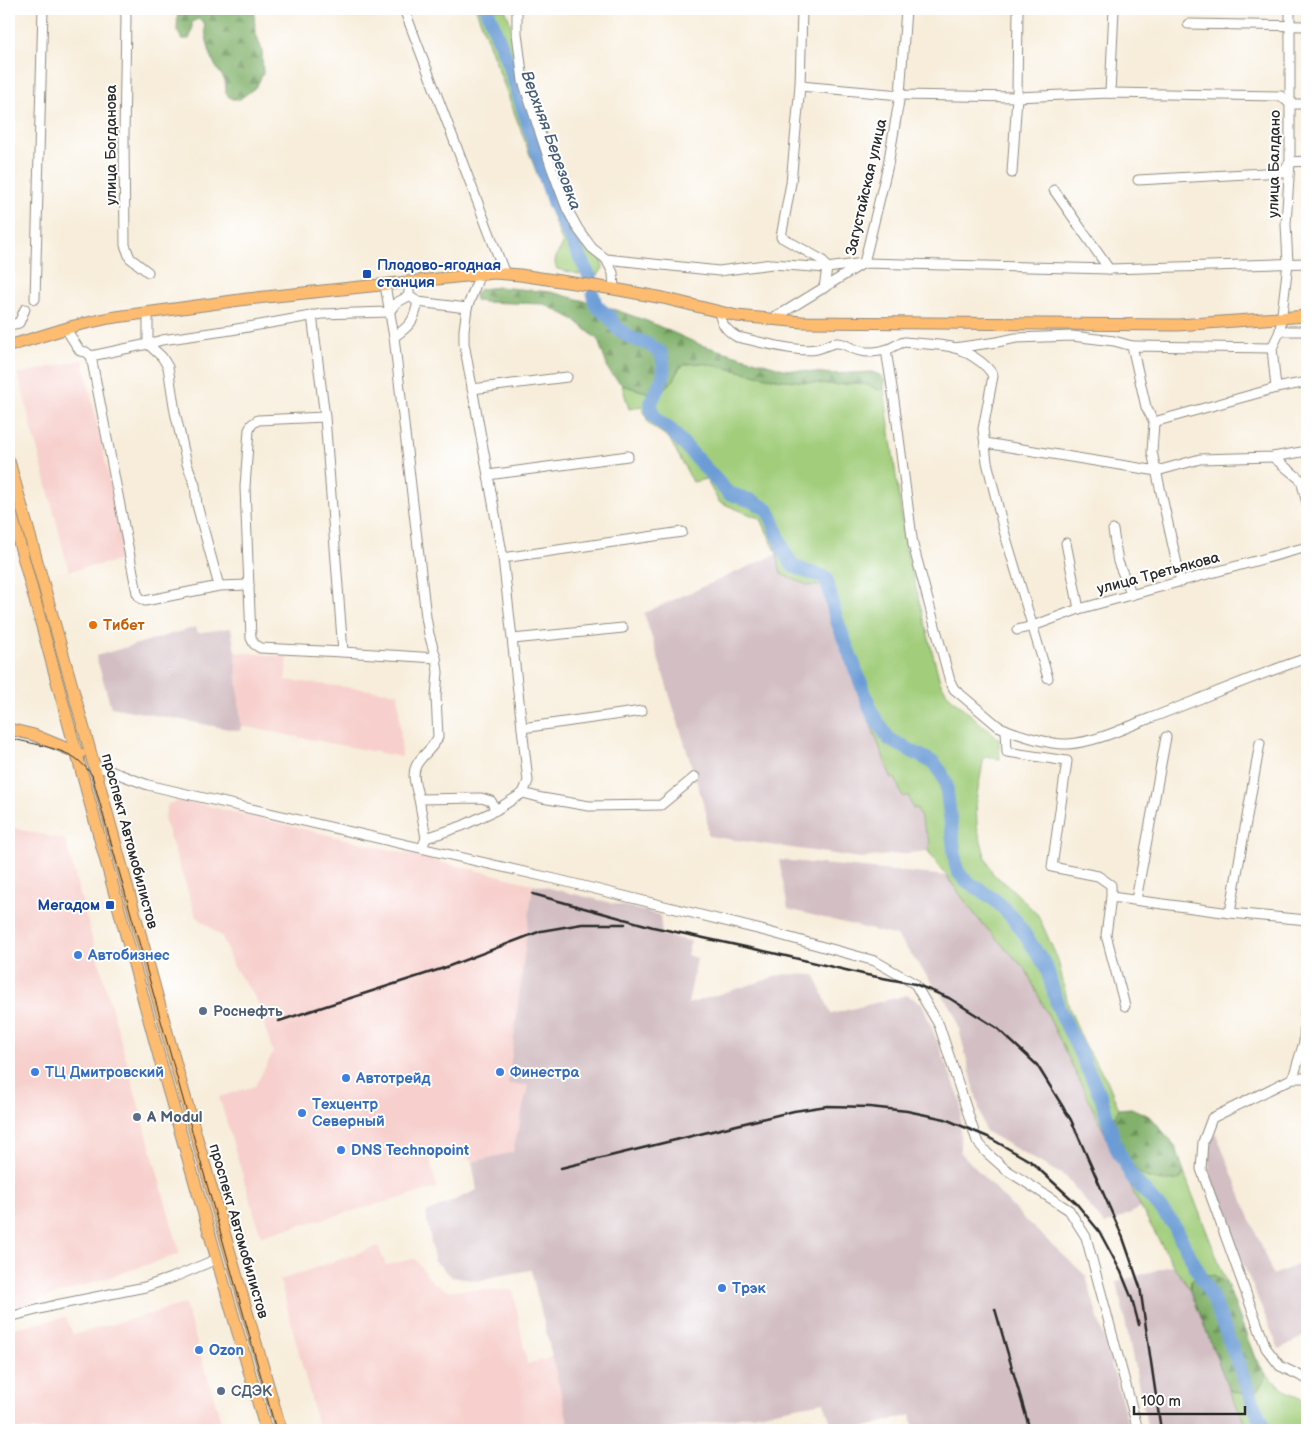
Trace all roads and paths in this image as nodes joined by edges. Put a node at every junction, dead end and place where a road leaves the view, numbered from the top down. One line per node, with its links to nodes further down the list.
1 (43, 9): 38 (street)
2 (125, 9): 30 (street, улица Богданова)
3 (404, 9): 32 (street)
4 (517, 9): 24 (street)
5 (802, 9): 13 (street)
6 (906, 9): 15 (street, Загустайская улица)
7 (1018, 9): 16 (street)
8 (1114, 9): 14 (street)
9 (1290, 9): 11 (street, улица Балдано)
10 (1188, 24): 11 (street)
11 (1290, 26): 12 (street); 17 (street, улица Балдано)
12 (1307, 26)
13 (800, 86): 15 (street); 28 (street)
14 (1110, 93): 16 (street); 17 (street)
15 (900, 95): 16 (street); 25 (street, Загустайская улица)
16 (1017, 97): 21 (street)
17 (1290, 104): 18 (street); 19 (street, улица Балдано)
18 (1307, 104)
19 (1290, 162): 20 (street); 22 (street); 26 (street, улица Балдано)
20 (1307, 162)
21 (1012, 173)
22 (1138, 180)
23 (1054, 190): 29 (street)
24 (606, 259): 28 (street); 36 (street)
25 (864, 263): 28 (street); 29 (street); 35 (street, Загустайская улица)
26 (1288, 263): 27 (street); 29 (street); 49 (street, улица Балдано)
27 (1307, 263)
28 (827, 268): 35 (street)
29 (1109, 269)
30 (148, 272)
31 (480, 274): 32 (main road); 33 (main road); 40 (street)
32 (505, 274): 36 (main road)
33 (409, 283): 34 (main road); 37 (street)
34 (385, 285): 42 (main road); 43 (street)
35 (824, 288): 47 (street, Загустайская улица)
36 (614, 289): 44 (main road)
37 (409, 296): 39 (street); 43 (street)
38 (35, 299)
39 (418, 302): 40 (street); 52 (street)
40 (467, 308): 63 (street)
41 (25, 309): 48 (street)
42 (148, 312): 50 (main road); 53 (street)
43 (389, 312): 45 (street); 52 (street)
44 (719, 313): 47 (main road); 58 (street)
45 (312, 315): 53 (street); 64 (street)
46 (1307, 316): 49 (main road)
47 (771, 320): 49 (main road)
48 (9, 325)
49 (1281, 325): 51 (street); 57 (street, улица Балдано)
50 (66, 329): 54 (main road); 59 (street)
51 (1307, 331)
52 (394, 337): 90 (street)
53 (148, 344): 59 (street); 82 (street)
54 (9, 346)
55 (1132, 346): 56 (street); 57 (street); 65 (street)
56 (954, 348): 58 (street); 66 (street)
57 (1272, 348): 62 (street)
58 (886, 350): 96 (street)
59 (91, 356): 82 (street)
60 (567, 377): 63 (street)
61 (1307, 382): 62 (street)
62 (1276, 388): 65 (street)
63 (472, 389): 72 (street)
64 (324, 417): 81 (street); 89 (street)
65 (1154, 422): 71 (street)
66 (985, 443): 71 (street); 85 (street)
67 (1307, 451): 69 (street)
68 (628, 456): 72 (street)
69 (1273, 457): 71 (street); 73 (street)
70 (9, 461): 100 (main road, проспект Автомобилистов)
71 (1157, 471): 80 (street)
72 (488, 476): 79 (street)
73 (1307, 503)
74 (9, 505): 99 (main road, проспект Автомобилистов)
75 (1113, 530): 83 (street)
76 (682, 532): 79 (street)
77 (1066, 543): 84 (street)
78 (1307, 547): 80 (street, улица Третьякова)
79 (503, 558): 88 (street)
80 (1181, 582): 83 (street, улица Третьякова)
81 (249, 585): 82 (street); 89 (street)
82 (219, 586)
83 (1132, 595): 84 (street, улица Третьякова)
84 (1079, 609): 85 (street, улица Третьякова)
85 (1034, 626): 87 (street, улица Третьякова); 92 (street)
86 (623, 628): 88 (street)
87 (1017, 630)
88 (513, 639): 94 (street)
89 (343, 652): 90 (street)
90 (436, 658): 103 (street)
91 (1307, 658): 96 (street)
92 (1048, 678)
93 (642, 711): 94 (street)
94 (522, 728): 102 (street)
95 (9, 729): 99 (main road)
96 (1006, 730): 107 (street)
97 (1166, 737): 108 (street)
98 (1260, 743): 109 (street)
99 (76, 752): 100 (main road); 115 (main road, проспект Автомобилистов)
100 (94, 765): 106 (street); 119 (main road, проспект Автомобилистов)
101 (695, 777): 102 (street)
102 (523, 792): 104 (street)
103 (420, 799): 104 (street); 105 (street)
104 (496, 810): 105 (street)
105 (426, 838): 106 (street)
106 (422, 848): 120 (street)
107 (1111, 897): 108 (street); 111 (street)
108 (1136, 900): 109 (street)
109 (1230, 912): 110 (street)
110 (1307, 920)
111 (1124, 1006)
112 (1307, 1010): 113 (street)
113 (1293, 1078): 114 (street); 117 (street)
114 (1307, 1078)
115 (217, 1259): 116 (street); 118 (main road, проспект Автомобилистов)
116 (9, 1316)
117 (1307, 1379)
118 (266, 1430)
119 (281, 1430)
120 (1138, 1430)

